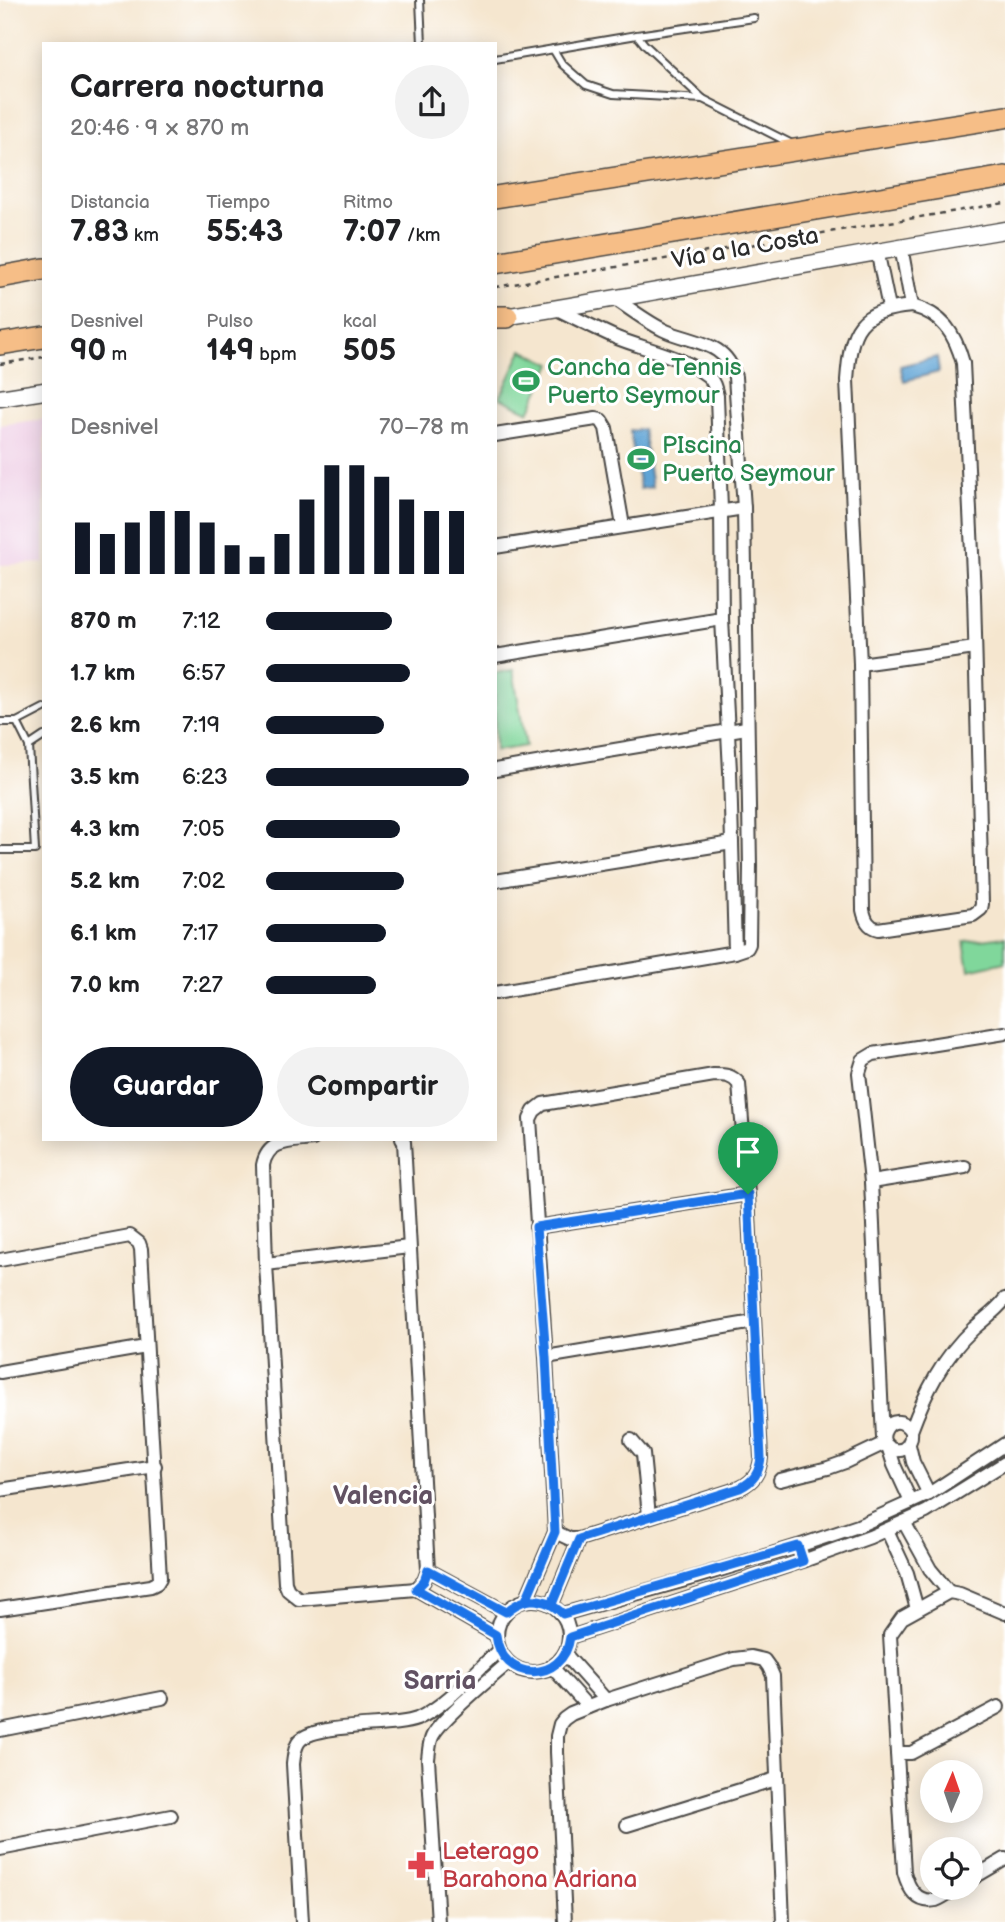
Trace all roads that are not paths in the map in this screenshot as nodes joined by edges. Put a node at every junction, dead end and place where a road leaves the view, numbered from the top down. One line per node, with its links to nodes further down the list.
1 (420, 0): 4 (lane)
2 (754, 18): 3 (lane)
3 (638, 35): 5 (lane); 7 (lane)
4 (422, 41)
5 (553, 49): 6 (lane); 7 (lane)
6 (497, 60)
7 (703, 99): 9 (lane)
8 (1005, 117): 9 (highway)
9 (803, 149): 11 (highway)
10 (1005, 177): 15 (highway, Vía a la Costa)
11 (497, 197)
12 (1005, 230): 13 (street, Vía a la Costa)
13 (901, 247): 14 (street, Vía a la Costa); 19 (street)
14 (877, 250): 18 (street, Vía a la Costa); 20 (street)
15 (497, 263)
16 (42, 270): 17 (highway)
17 (0, 277)
18 (615, 299): 21 (street, Vía a la Costa); 28 (street)
19 (912, 306): 20 (street); 33 (street)
20 (888, 308): 35 (street)
21 (557, 309): 22 (street, Vía a la Costa); 29 (street)
22 (499, 317)
23 (42, 337): 24 (highway)
24 (0, 344)
25 (42, 391): 26 (street)
26 (0, 398)
27 (497, 435): 30 (street)
28 (744, 508): 29 (street); 39 (street)
29 (722, 510): 30 (street); 32 (street)
30 (623, 526): 31 (street)
31 (497, 547)
32 (722, 619): 34 (street); 40 (street)
33 (975, 648): 35 (street); 35 (street)
34 (497, 656)
35 (860, 664)
36 (42, 709): 38 (lane)
37 (0, 722): 38 (lane)
38 (17, 722): 42 (lane)
39 (746, 728): 40 (street); 47 (street)
40 (727, 731): 43 (street); 44 (street)
41 (42, 737): 42 (lane)
42 (29, 746): 45 (lane)
43 (497, 770)
44 (732, 843): 46 (street); 47 (street)
45 (0, 850)
46 (497, 881)
47 (735, 952): 48 (street)
48 (497, 993)
49 (1005, 1033): 53 (street)
50 (300, 1141): 58 (street)
51 (403, 1141): 56 (street)
52 (965, 1167): 53 (street)
53 (871, 1182): 66 (street)
54 (748, 1194): 55 (street); 55 (street); 60 (street)
55 (536, 1227): 62 (street)
56 (410, 1247): 58 (street); 81 (street)
57 (0, 1260): 61 (street)
58 (266, 1264): 82 (street)
59 (1005, 1299): 64 (street)
60 (754, 1322): 62 (street); 74 (street)
61 (146, 1347): 63 (street); 69 (street)
62 (546, 1357): 77 (street)
63 (0, 1372)
64 (910, 1438): 66 (street); 66 (street); 72 (street)
65 (631, 1440): 74 (street)
66 (885, 1442): 70 (street); 73 (street)
67 (1005, 1444): 72 (street)
68 (1005, 1463): 75 (street)
69 (155, 1466): 71 (street); 86 (street)
70 (780, 1480)
71 (0, 1490)
72 (929, 1494): 73 (street)
73 (911, 1502): 79 (street)
74 (649, 1516): 78 (street)
75 (904, 1522): 76 (street); 83 (street)
76 (887, 1530): 80 (street); 87 (street)
77 (555, 1532): 78 (street); 84 (street)
78 (579, 1539): 85 (street)
79 (798, 1546): 80 (street); 90 (street)
80 (803, 1561): 92 (street)
81 (428, 1570): 82 (street); 88 (street)
82 (416, 1589): 91 (street)
83 (949, 1592): 87 (street); 89 (street)
84 (526, 1600): 85 (street); 88 (street)
85 (552, 1604): 90 (street)
86 (0, 1609)
87 (917, 1609): 102 (street)
88 (506, 1612): 91 (street)
89 (1005, 1613)
90 (563, 1614): 92 (street)
91 (496, 1635): 93 (street)
92 (570, 1637): 94 (street)
93 (499, 1650): 95 (street); 110 (street)
94 (565, 1654): 96 (street); 98 (street)
95 (508, 1662): 96 (street); 111 (street)
96 (552, 1667): 99 (street)
97 (162, 1698): 101 (street)
98 (606, 1700): 99 (street); 103 (street)
99 (588, 1707): 112 (street)
100 (998, 1707): 102 (street)
101 (0, 1730)
102 (897, 1753): 109 (street)
103 (776, 1779): 105 (street); 113 (street)
104 (171, 1816): 106 (street)
105 (627, 1825)
106 (0, 1849)
107 (1005, 1859): 108 (street)
108 (983, 1872)
109 (920, 1897)
110 (302, 1922)
111 (438, 1922)
112 (565, 1922)
113 (783, 1922)

